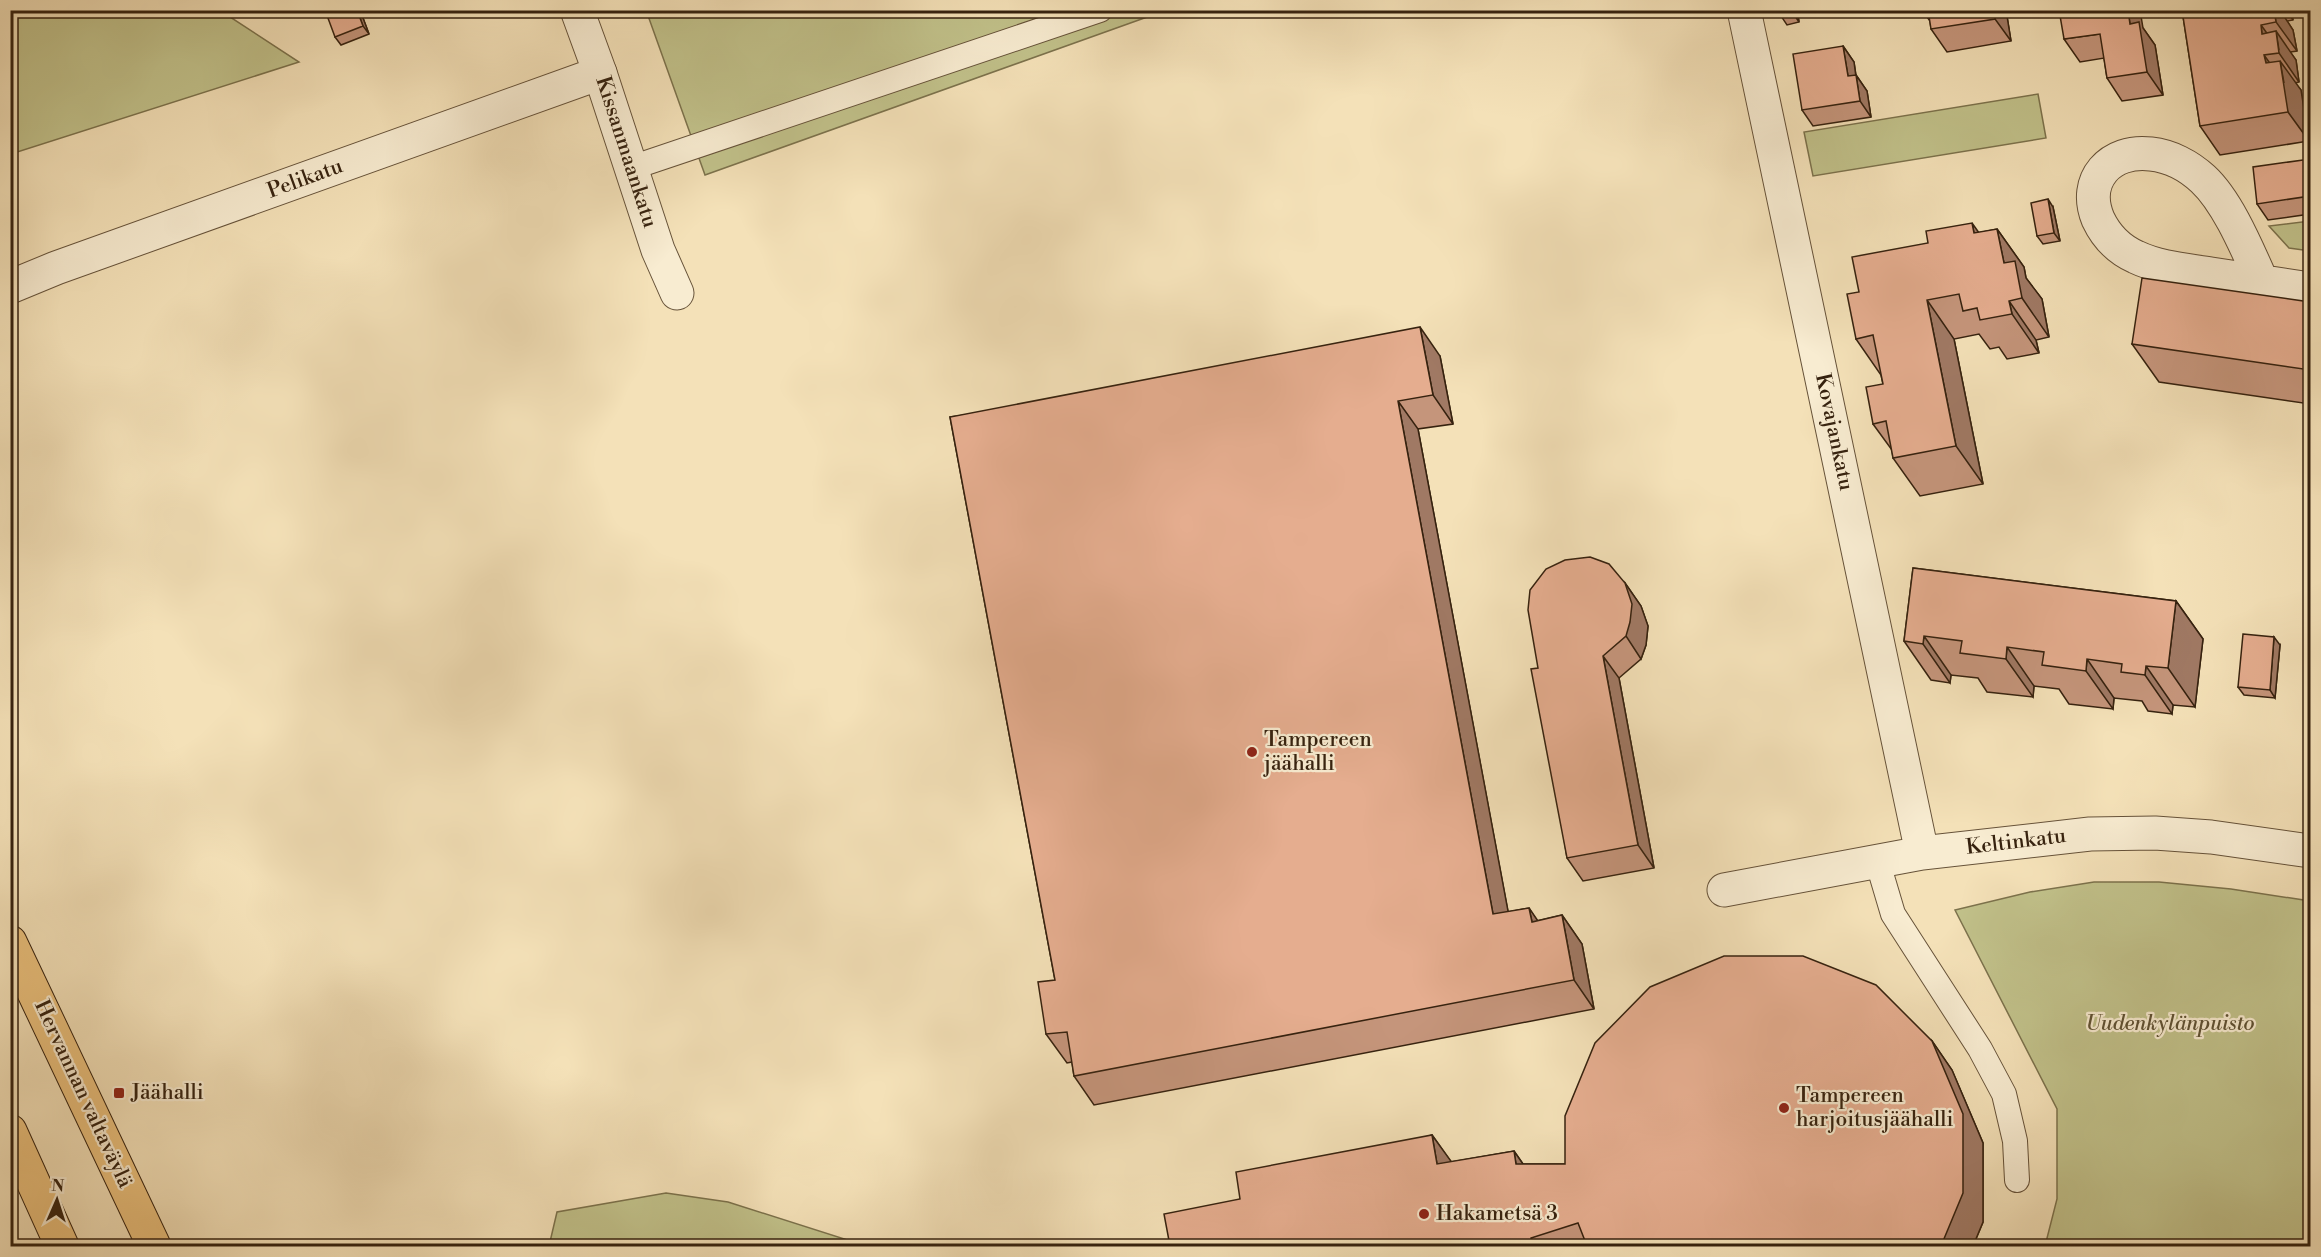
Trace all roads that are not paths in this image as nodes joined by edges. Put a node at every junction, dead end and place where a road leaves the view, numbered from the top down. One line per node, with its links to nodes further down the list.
1 (578, 10): 4 (street, Kissanmaankatu)
2 (1100, 10): 5 (lane)
3 (1744, 10): 11 (street, Kovajankatu)
4 (600, 74): 5 (street, Kissanmaankatu); 7 (street, Pelikatu)
5 (631, 168): 9 (street, Kissanmaankatu)
6 (2262, 282): 6 (street); 8 (street)
7 (10, 287)
8 (2310, 289)
9 (677, 293)
10 (2310, 850): 11 (street, Keltinkatu)
11 (1922, 853): 12 (street, Keltinkatu)
12 (1877, 860): 13 (street, Keltinkatu); 16 (lane)
13 (1724, 890)
14 (10, 942): 18 (highway, Hervannan valtaväylä)
15 (10, 1131): 17 (highway)
16 (2017, 1180)
17 (62, 1246)
18 (154, 1246)

